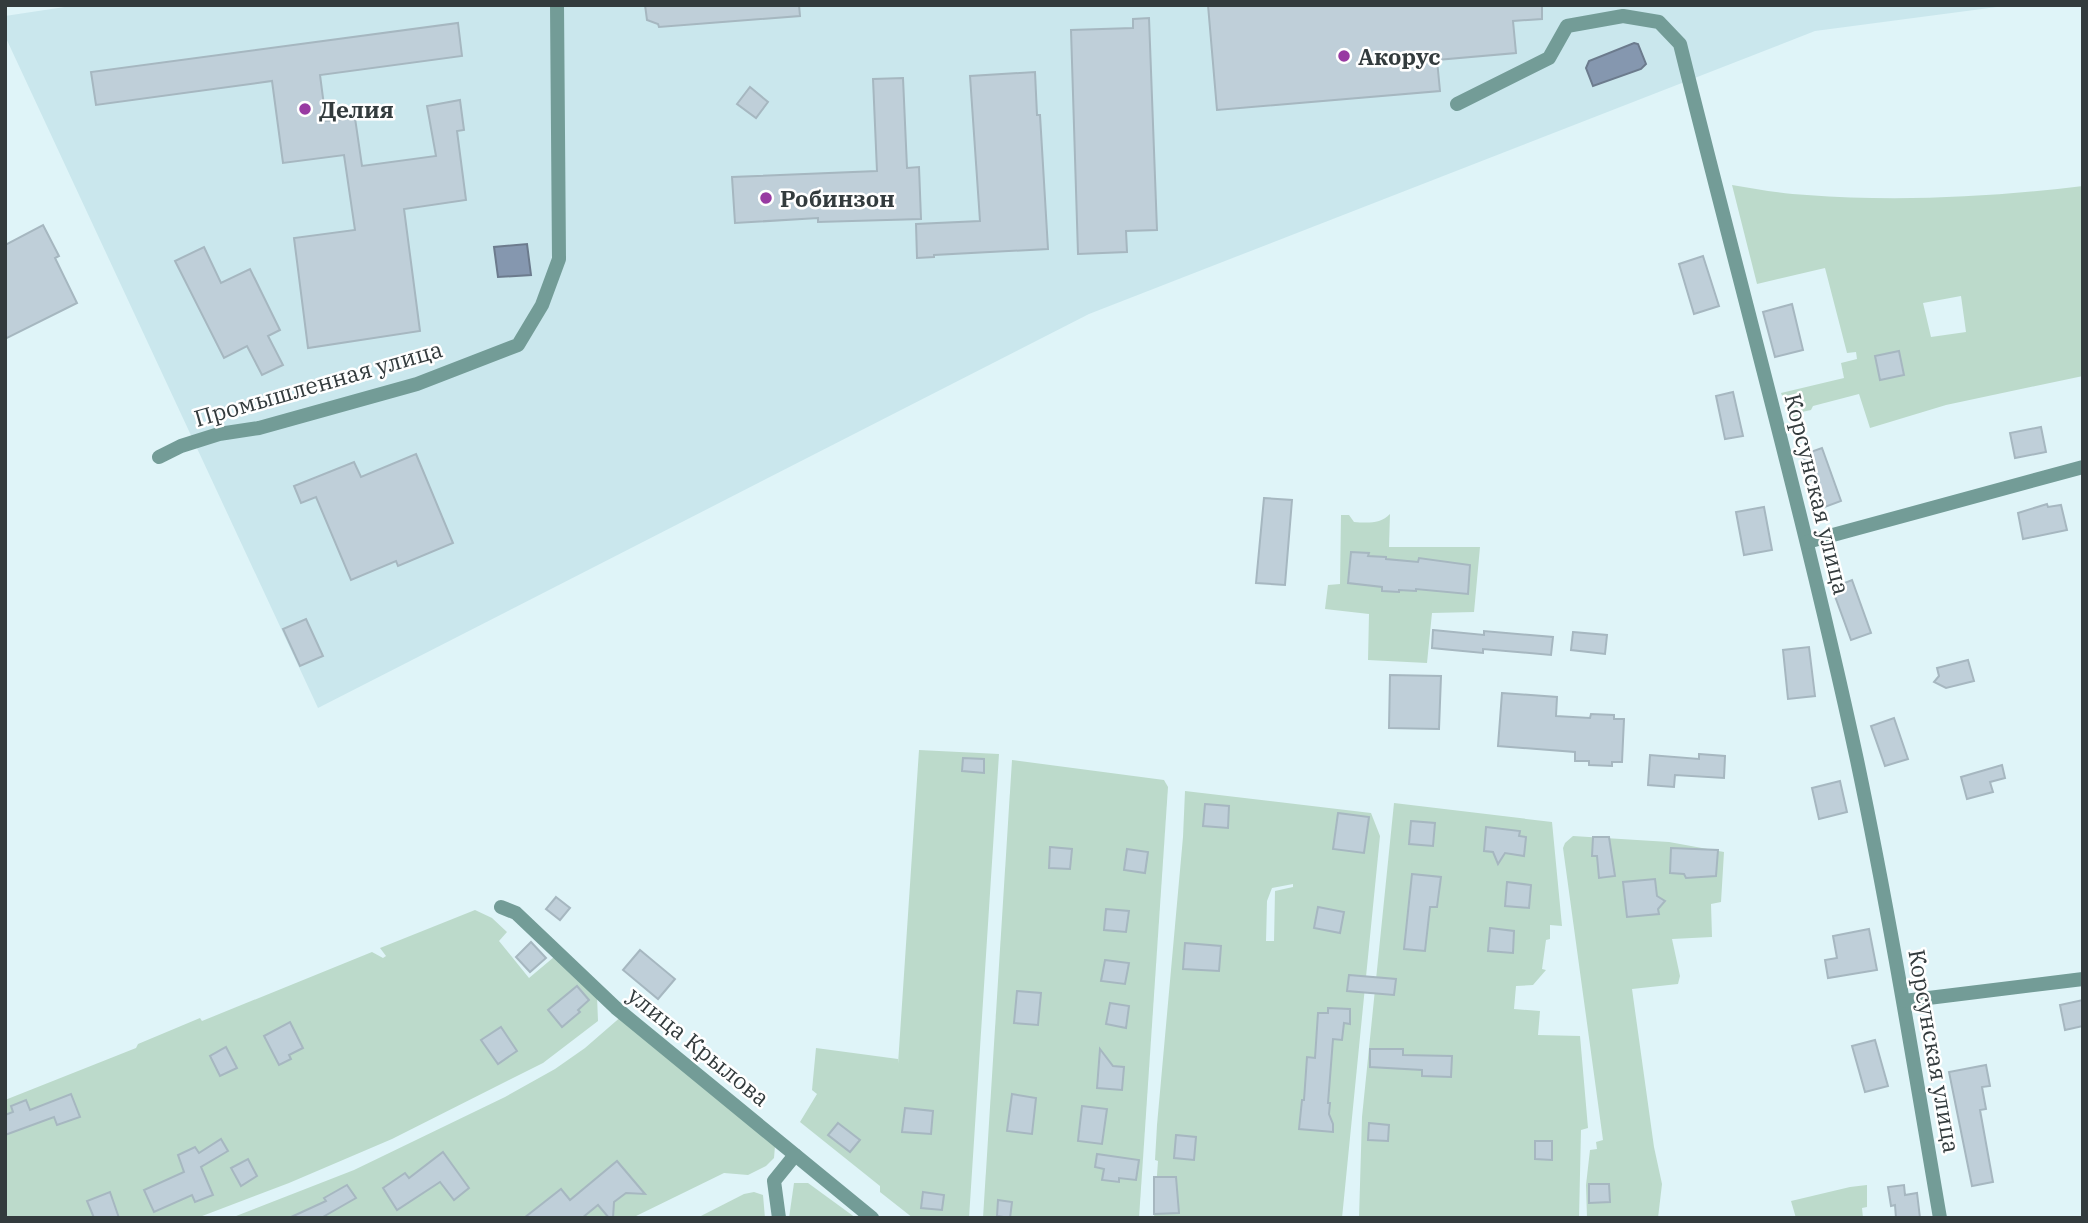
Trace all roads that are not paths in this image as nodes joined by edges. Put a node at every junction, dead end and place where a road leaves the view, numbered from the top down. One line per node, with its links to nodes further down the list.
1 (557, 5): 3 (street, Промышленная улица)
2 (1457, 104): 5 (street, Корсунская улица)
3 (159, 457)
4 (2083, 467): 5 (street)
5 (1807, 542): 8 (street, Корсунская улица)
6 (501, 907): 9 (street, улица Крылова)
7 (2083, 979): 8 (street)
8 (1904, 1001): 12 (street, Корсунская улица)
9 (795, 1155): 10 (street); 11 (street, улица Крылова)
10 (779, 1218)
11 (872, 1218)
12 (1940, 1218)

